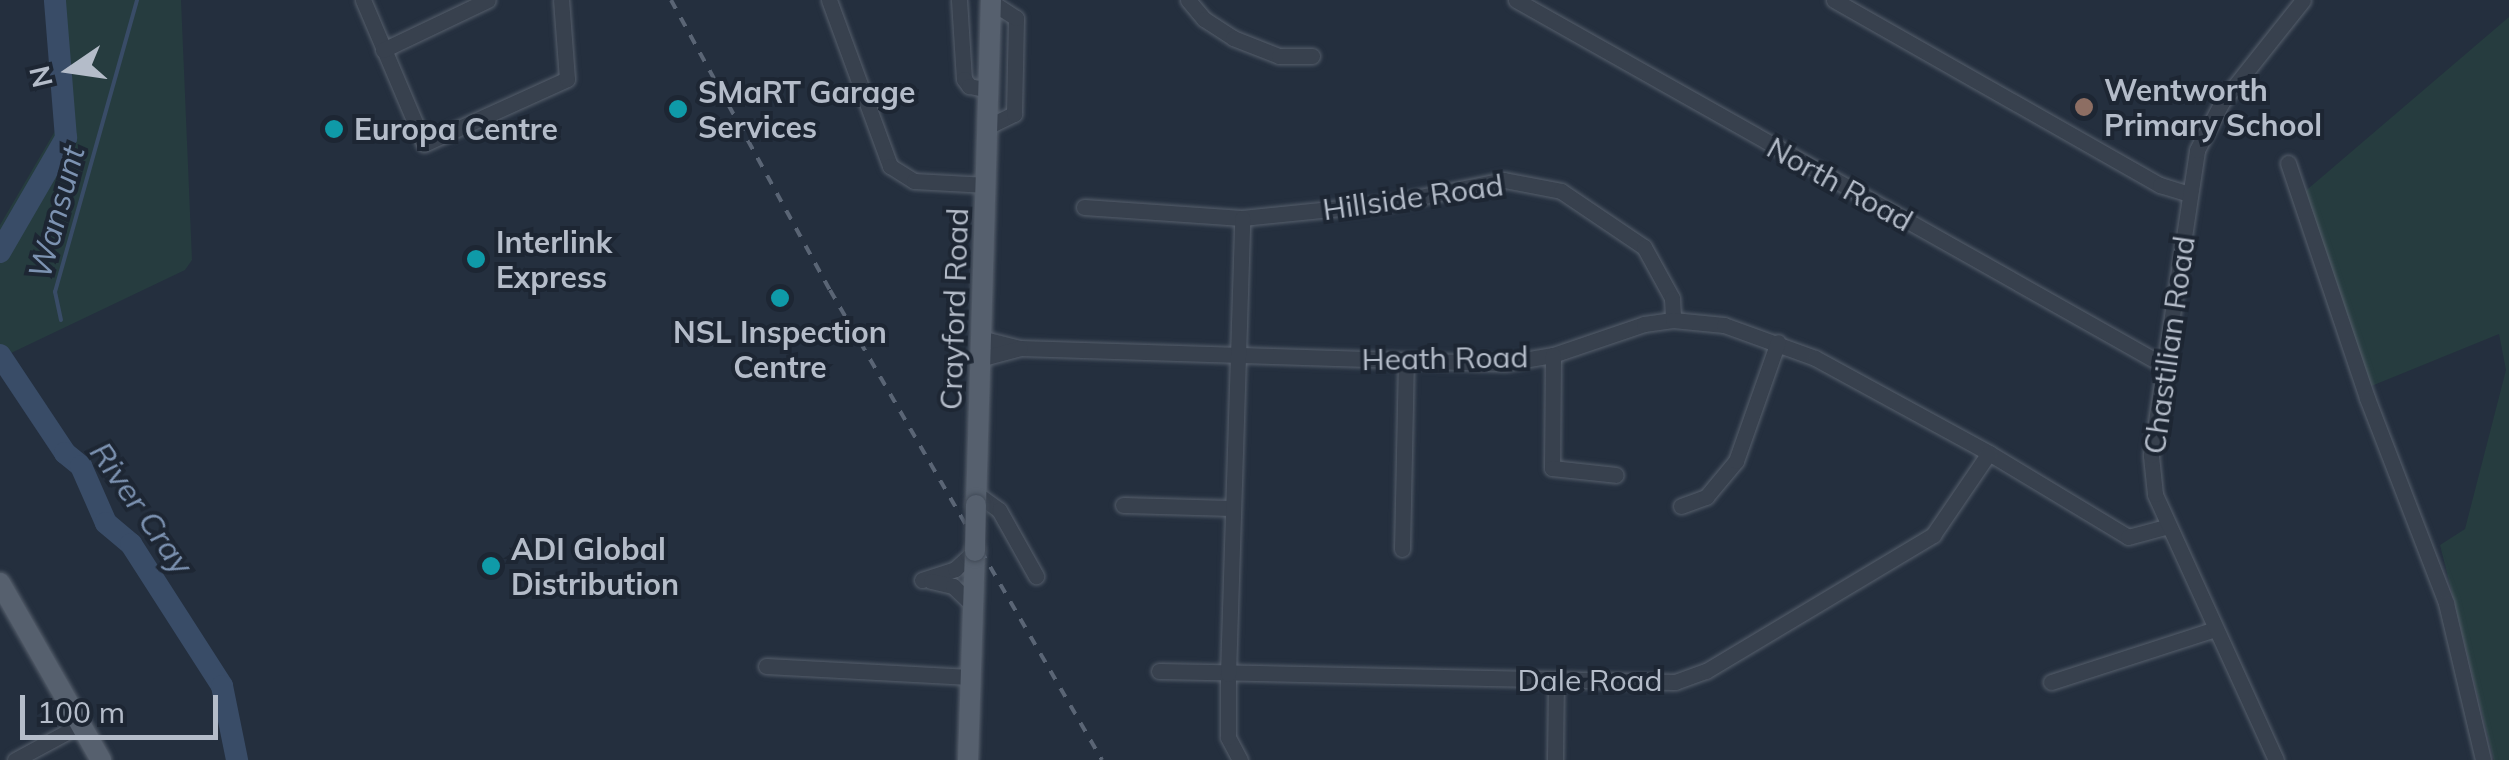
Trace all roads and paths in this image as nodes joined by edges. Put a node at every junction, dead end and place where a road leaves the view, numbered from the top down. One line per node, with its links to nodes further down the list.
1 (363, 0): 11 (street)
2 (488, 0): 11 (street)
3 (561, 0): 11 (street)
4 (829, 0): 16 (street)
5 (959, 0): 13 (street)
6 (1188, 0): 12 (street)
7 (1516, 0): 26 (street, North Road)
8 (1834, 0): 17 (street)
9 (2302, 0): 17 (street, Chastilian Road)
10 (991, 1): 13 (main road, Crayford Road); 14 (street, Crayford Road)
11 (383, 50)
12 (1312, 56)
13 (990, 90): 14 (main road, Crayford Road)
14 (989, 126): 16 (main road, Crayford Road)
15 (2288, 163): 53 (street)
16 (987, 186): 22 (main road, Crayford Road)
17 (2190, 194): 26 (street, Chastilian Road)
18 (1084, 208): 19 (street, Hillside Road)
19 (1242, 218): 20 (street, Hillside Road); 24 (street)
20 (1673, 320): 21 (street, Heath Road); 23 (street, Heath Road)
21 (1778, 342): 27 (street, Heath Road); 31 (street)
22 (984, 348): 24 (street, Heath Road); 29 (main road, Crayford Road)
23 (1553, 355): 25 (street, Heath Road); 28 (street)
24 (1238, 357): 25 (street, Heath Road); 32 (street)
25 (1406, 362): 34 (street)
26 (2165, 366): 33 (street, Chastilian Road)
27 (1990, 453): 33 (street, Heath Road); 44 (street, Dale Road)
28 (1616, 474)
29 (976, 500): 35 (main road, Crayford Road, bridge); 36 (street)
30 (1123, 505): 32 (street)
31 (1681, 506)
32 (1232, 508): 42 (street)
33 (2170, 526): 39 (street, Chastilian Road)
34 (1402, 549)
35 (974, 551): 38 (main road, Crayford Road); 38 (street)
36 (1036, 576)
37 (0, 584): 46 (main road)
38 (973, 604): 43 (main road, Crayford Road)
39 (2215, 629): 45 (street); 52 (street, Chastilian Road)
40 (766, 666): 43 (street)
41 (1159, 672): 42 (street, Dale Road)
42 (1228, 674): 44 (street, Dale Road); 50 (street)
43 (970, 678): 49 (main road, Crayford Road)
44 (1556, 681): 51 (street)
45 (2050, 682)
46 (80, 725): 47 (street); 48 (main road)
47 (15, 760)
48 (101, 760)
49 (968, 760)
50 (1240, 760)
51 (1555, 760)
52 (2276, 760)
53 (2483, 760)

